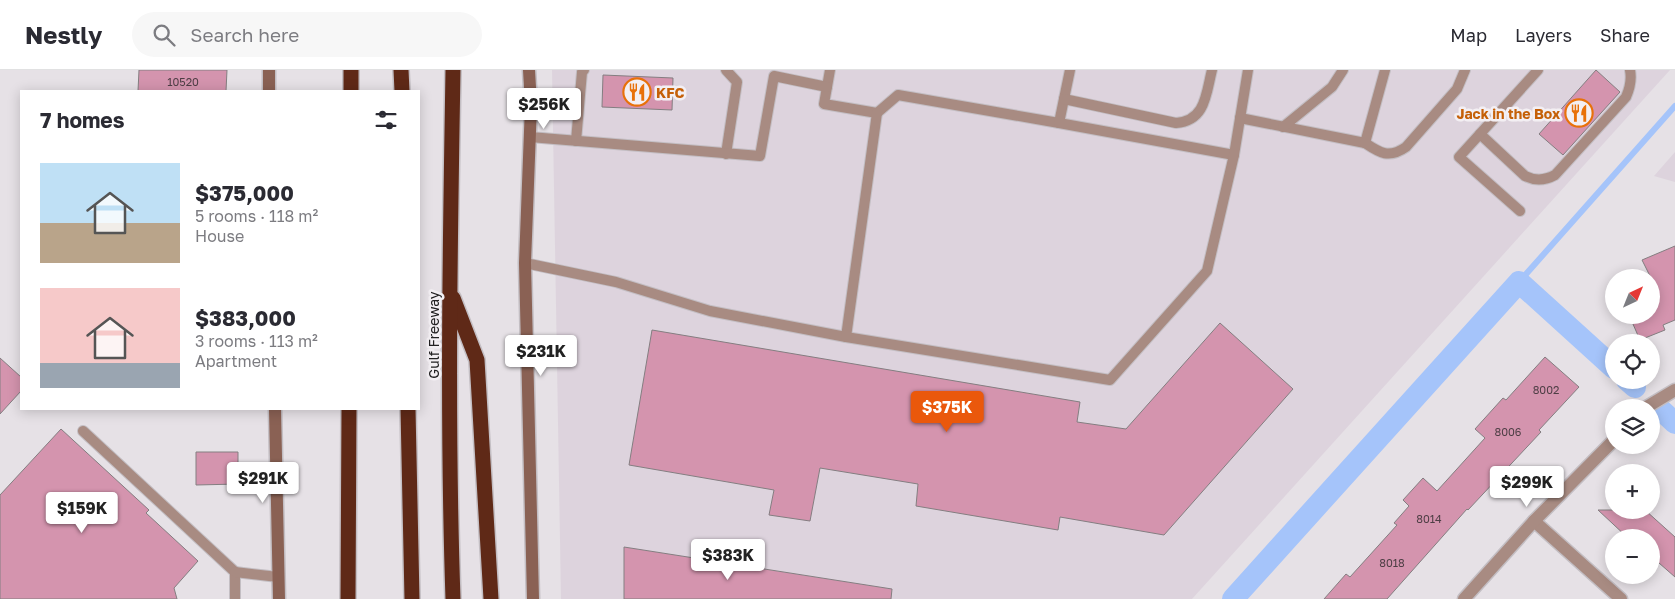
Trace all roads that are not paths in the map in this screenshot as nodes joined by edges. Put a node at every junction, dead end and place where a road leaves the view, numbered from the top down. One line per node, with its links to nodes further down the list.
1 (269, 70): 18 (main road)
2 (351, 70): 19 (highway)
3 (401, 70): 20 (highway)
4 (453, 70): 34 (highway, Gulf Freeway)
5 (529, 70): 27 (main road)
6 (584, 70): 28 (lane)
7 (726, 70): 30 (lane)
8 (830, 70): 17 (lane)
9 (1070, 70): 21 (lane)
10 (1212, 70): 21 (lane)
11 (1248, 70): 23 (lane)
12 (1343, 70): 25 (lane)
13 (1385, 70): 29 (lane)
14 (1465, 70): 29 (lane)
15 (1538, 70): 26 (lane)
16 (1630, 70): 26 (lane)
17 (827, 86): 22 (lane); 30 (lane)
18 (269, 90)
19 (351, 90)
20 (402, 90)
21 (1064, 99): 24 (lane)
22 (877, 113): 24 (lane); 35 (lane)
23 (1240, 118): 25 (lane); 31 (lane)
24 (1060, 123): 31 (lane)
25 (1282, 127): 29 (lane)
26 (1480, 134): 32 (lane)
27 (530, 137): 28 (lane); 33 (main road)
28 (576, 141): 30 (lane)
29 (1365, 143)
30 (726, 154)
31 (1234, 155): 35 (lane)
32 (1520, 211)
33 (525, 263): 35 (lane); 52 (main road)
34 (449, 290): 50 (highway, Gulf Freeway); 51 (highway)
35 (846, 337)
36 (1675, 390): 37 (street)
37 (1660, 399)
38 (275, 410): 45 (main road)
39 (350, 410): 48 (highway)
40 (408, 410): 49 (highway)
41 (83, 431): 44 (lane)
42 (1605, 449): 43 (street)
43 (1534, 521): 53 (street); 54 (street)
44 (235, 572): 45 (lane); 46 (lane)
45 (278, 577): 47 (main road)
46 (235, 599)
47 (279, 599)
48 (348, 599)
49 (412, 599)
50 (453, 599)
51 (491, 599)
52 (533, 599)
53 (1464, 599)
54 (1622, 599)

